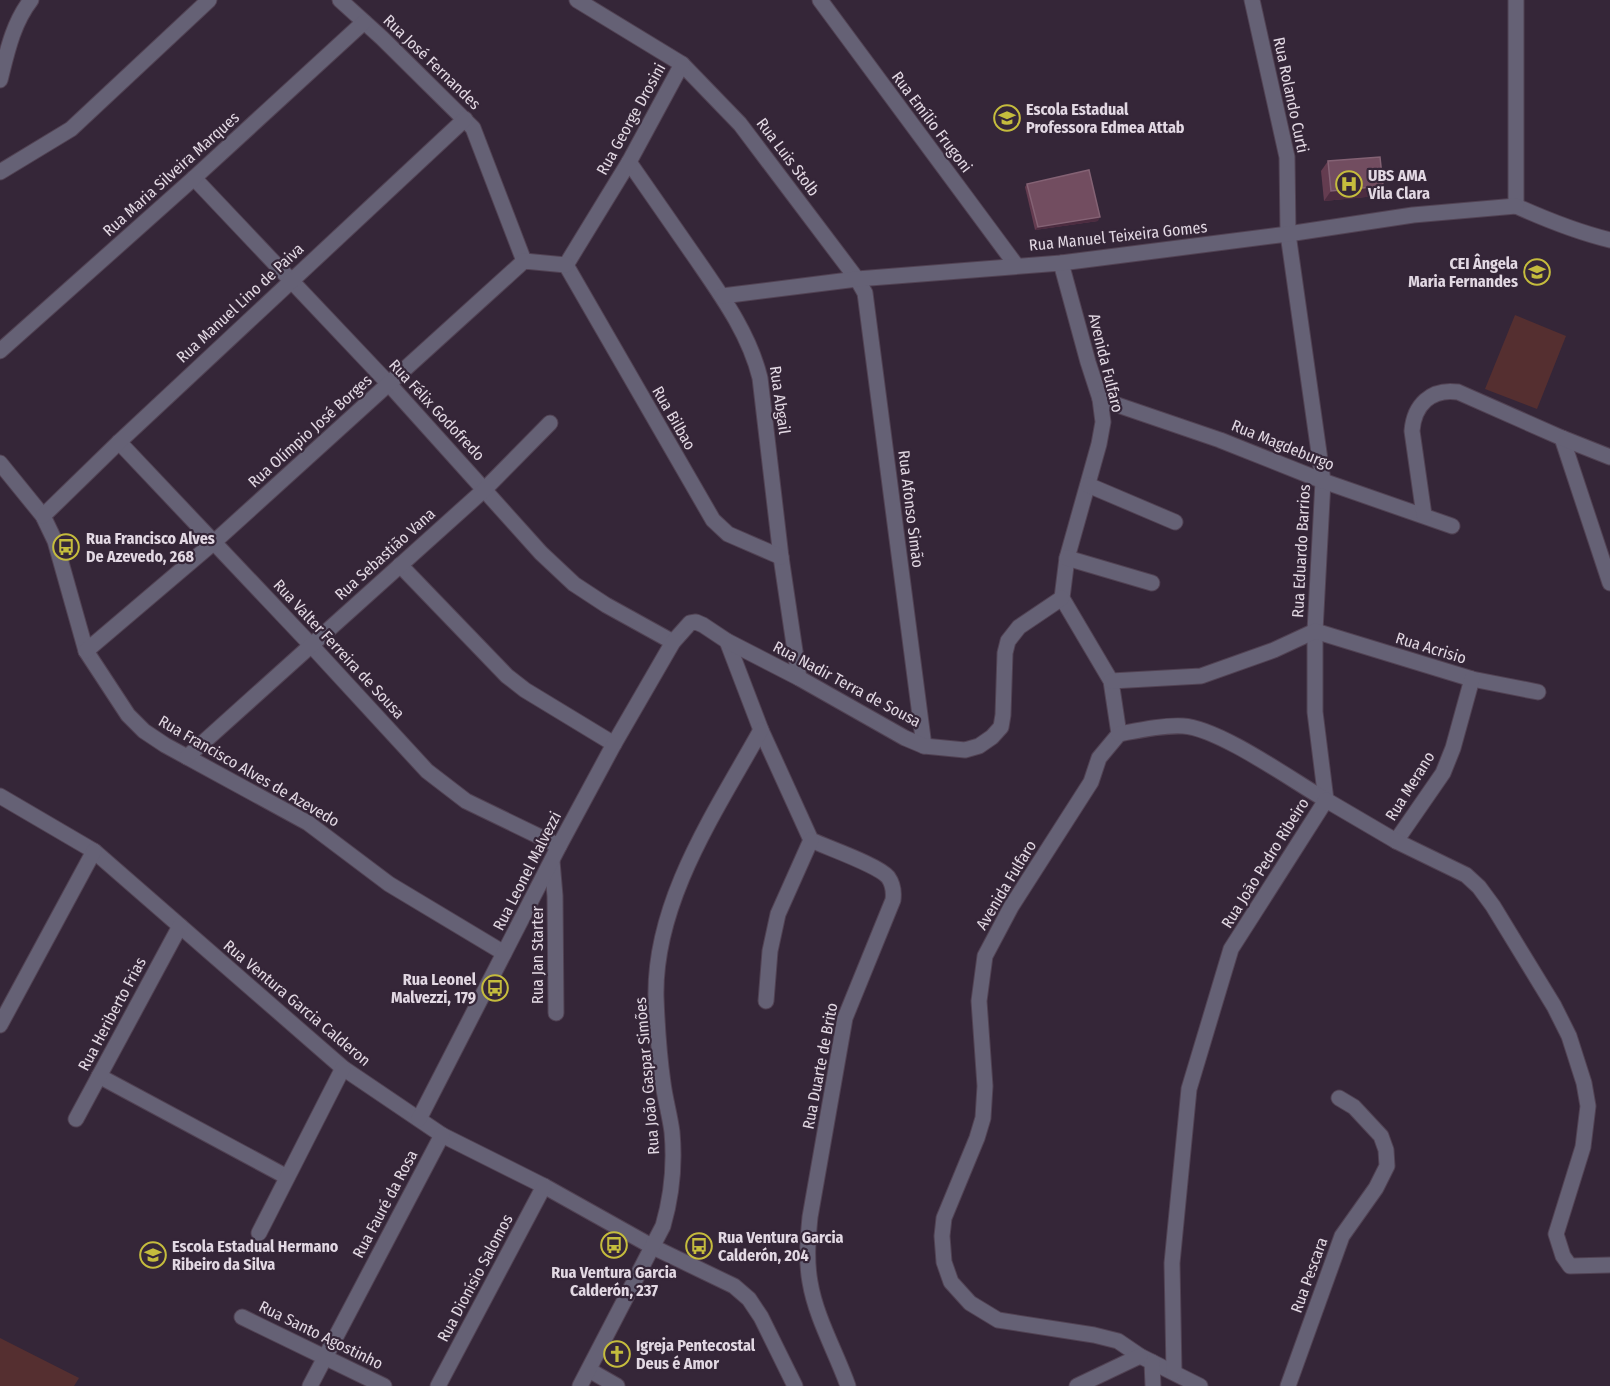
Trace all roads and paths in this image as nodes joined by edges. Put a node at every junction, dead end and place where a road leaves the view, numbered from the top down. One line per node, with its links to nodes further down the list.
1 (32, 0): 10 (street)
2 (209, 0): 13 (street)
3 (340, 0): 8 (street, Rua José Fernandes)
4 (577, 0): 9 (street, Rua George Drosini)
5 (820, 0): 21 (street, Rua Emílio Frugoni)
6 (1252, 0): 16 (street, Rua Rolando Curti)
7 (1516, 0): 15 (street)
8 (364, 22): 11 (street, Rua José Fernandes); 14 (street, Rua Maria Silveira Marques)
9 (682, 64): 12 (street, Rua George Drosini); 22 (street, Rua Luis Stolb)
10 (0, 80)
11 (465, 118): 18 (street, Rua José Fernandes); 23 (street, Rua Manuel Lino de Paiva)
12 (629, 162): 20 (street, Rua George Drosini); 24 (street, Rua Abgail)
13 (0, 172)
14 (194, 178): 23 (street, Rua Félix Godofredo); 25 (street, Rua Maria Silveira Marques)
15 (1516, 206): 16 (street, Rua Manuel Teixeira Gomes); 17 (street)
16 (1288, 234): 19 (street, Rua Manuel Teixeira Gomes); 33 (street, Rua Eduardo Barrios)
17 (1610, 240)
18 (524, 261): 20 (street); 26 (street, Rua Olímpio José Borges)
19 (1061, 263): 21 (street, Rua Manuel Teixeira Gomes); 27 (street, Avenida Fulfaro)
20 (566, 265): 41 (street, Rua Bilbao)
21 (1016, 265): 22 (street, Rua Manuel Teixeira Gomes)
22 (856, 279): 24 (street, Rua Manuel Teixeira Gomes); 59 (street, Rua Afonso Simão)
23 (290, 280): 26 (street, Rua Félix Godofredo); 30 (street, Rua Manuel Lino de Paiva)
24 (723, 296): 41 (street, Rua Abgail)
25 (0, 351)
26 (389, 384): 35 (street, Rua Félix Godofredo); 40 (street, Rua Olímpio José Borges)
27 (1100, 399): 33 (street, Rua Magdeburgo); 34 (street, Avenida Fulfaro)
28 (550, 423): 35 (street, Rua Sebastião Vana)
29 (1562, 438): 31 (street); 36 (street); 45 (street)
30 (119, 442): 37 (street, Rua Manuel Lino de Paiva); 40 (street, Rua Valter Ferreira de Sousa)
31 (1610, 457)
32 (0, 463): 37 (street, Rua Francisco Alves de Azevedo)
33 (1323, 481): 36 (street, Rua Magdeburgo); 47 (street, Rua Eduardo Barrios)
34 (1088, 485): 38 (street); 42 (street, Avenida Fulfaro)
35 (485, 489): 43 (street, Rua Sebastião Vana); 49 (street, Rua Félix Godofredo)
36 (1424, 515): 39 (street, Rua Magdeburgo)
37 (44, 516): 51 (street, Rua Francisco Alves de Azevedo)
38 (1174, 522)
39 (1452, 526)
40 (213, 543): 50 (street, Rua Valter Ferreira de Sousa); 51 (street, Rua Olímpio José Borges)
41 (781, 557): 52 (street, Rua Abgail)
42 (1067, 558): 44 (street); 46 (street, Avenida Fulfaro)
43 (400, 565): 50 (street, Rua Sebastião Vana); 58 (street)
44 (1152, 583)
45 (1610, 583)
46 (1062, 598): 54 (street); 59 (street, Rua Nadir Terra de Sousa)
47 (1316, 631): 53 (street, Rua Acrisio); 54 (street); 62 (street, Rua Eduardo Barrios)
48 (727, 641): 49 (street, Rua Nadir Terra de Sousa); 52 (street, Rua Nadir Terra de Sousa); 56 (street)
49 (673, 642): 58 (street, Rua Leonel Malvezzi)
50 (311, 645): 60 (street, Rua Sebastião Vana); 65 (street, Rua Valter Ferreira de Sousa)
51 (86, 651): 60 (street, Rua Francisco Alves de Azevedo)
52 (799, 678): 59 (street, Rua Nadir Terra de Sousa)
53 (1472, 679): 55 (street, Rua Acrisio); 64 (street, Rua Merano)
54 (1111, 681): 57 (street)
55 (1538, 692)
56 (761, 730): 63 (street); 82 (street, Rua João Gaspar Simões)
57 (1119, 734): 62 (street); 86 (street, Avenida Fulfaro)
58 (614, 744): 65 (street, Rua Leonel Malvezzi)
59 (924, 746)
60 (187, 757): 69 (street, Rua Francisco Alves de Azevedo)
61 (0, 796): 66 (street, Rua Ventura Garcia Calderon)
62 (1326, 800): 64 (street, Rua João Pedro Ribeiro); 88 (street, Rua João Pedro Ribeiro)
63 (811, 840): 70 (street); 95 (street, Rua Duarte de Brito)
64 (1396, 841): 83 (street, Rua João Pedro Ribeiro)
65 (559, 846): 67 (street, Rua Leonel Malvezzi)
66 (94, 851): 68 (street, Rua Ventura Garcia Calderon); 72 (street)
67 (552, 861): 69 (street, Rua Leonel Malvezzi); 71 (street, Rua Jan Starter)
68 (180, 926): 73 (street, Rua Ventura Garcia Calderon); 74 (street, Rua Heriberto Frias)
69 (504, 953): 77 (street, Rua Leonel Malvezzi)
70 (766, 1001)
71 (556, 1012)
72 (0, 1025)
73 (343, 1068): 77 (street, Rua Ventura Garcia Calderon); 79 (street)
74 (99, 1076): 76 (street, Rua Heriberto Frias); 79 (street)
75 (1339, 1098): 99 (street, Rua Pescara)
76 (76, 1119)
77 (419, 1119): 78 (street, Rua Ventura Garcia Calderon)
78 (442, 1135): 80 (street, Rua Ventura Garcia Calderon); 85 (street, Rua Fauré da Rosa)
79 (288, 1177): 81 (street)
80 (544, 1186): 82 (street, Rua Ventura Garcia Calderon); 91 (street, Rua Dionísio Salomos)
81 (259, 1233)
82 (653, 1246): 87 (street, Rua João Gaspar Simões); 94 (street, Rua Ventura Garcia Calderon)
83 (1610, 1265)
84 (242, 1317): 85 (street, Rua Santo Agostinho)
85 (324, 1358): 89 (street, Rua Fauré da Rosa); 90 (street, Rua Santo Agostinho)
86 (1146, 1359): 88 (street, Avenida Fulfaro); 96 (street); 97 (street)
87 (589, 1370): 92 (street, Rua João Gaspar Simões); 93 (street)
88 (1174, 1372): 98 (street, Avenida Fulfaro)
89 (310, 1386)
90 (384, 1386)
91 (438, 1386)
92 (580, 1386)
93 (617, 1386)
94 (795, 1386)
95 (848, 1386)
96 (1077, 1386)
97 (1153, 1386)
98 (1200, 1386)
99 (1288, 1386)

